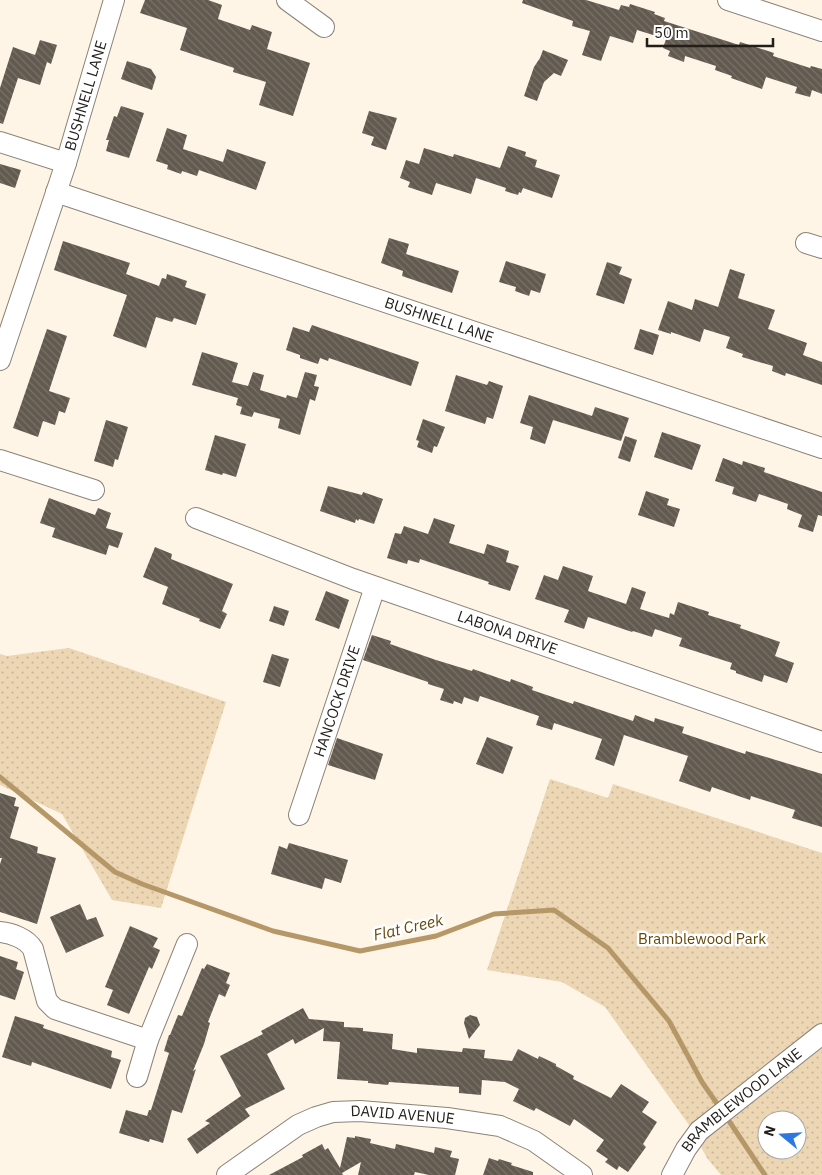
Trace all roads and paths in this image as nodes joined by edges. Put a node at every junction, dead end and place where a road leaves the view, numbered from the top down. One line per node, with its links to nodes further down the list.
1 (114, 0): 7 (street, BUSHNELL LANE)
2 (287, 0): 4 (street)
3 (728, 0): 5 (street)
4 (324, 27)
5 (822, 31)
6 (0, 142): 7 (street)
7 (66, 163): 8 (street, BUSHNELL LANE)
8 (56, 192): 9 (street, BUSHNELL LANE); 10 (street, BUSHNELL LANE)
9 (0, 360)
10 (822, 448)
11 (0, 460): 12 (street)
12 (94, 490)
13 (196, 518): 14 (street, LABONA DRIVE)
14 (375, 587): 15 (street, LABONA DRIVE); 16 (street, HANCOCK DRIVE)
15 (822, 742)
16 (299, 816)
17 (0, 932): 20 (street)
18 (187, 944): 20 (street)
19 (822, 1034): 24 (street, BRAMBLEWOOD LANE)
20 (148, 1040): 21 (street)
21 (137, 1077)
22 (227, 1175): 23 (street, DAVID AVENUE)
23 (582, 1175)
24 (672, 1175)

